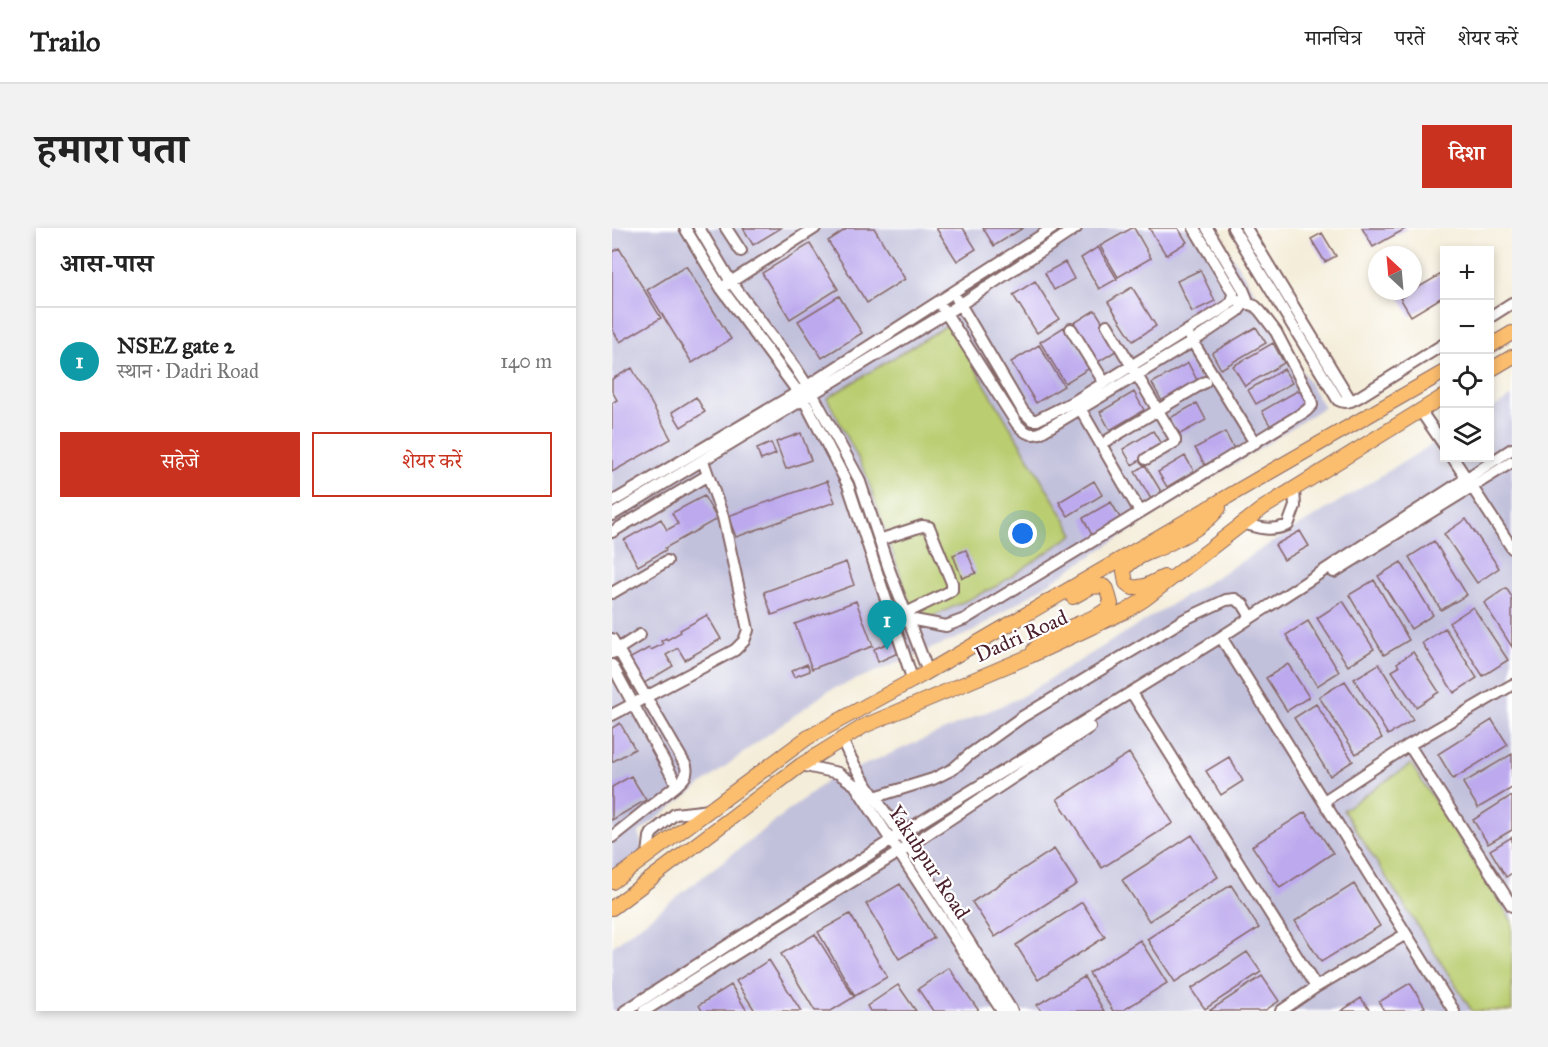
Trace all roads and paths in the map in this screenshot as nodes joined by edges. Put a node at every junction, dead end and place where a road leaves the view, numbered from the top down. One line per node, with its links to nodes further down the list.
1 (685, 228): 13 (street)
2 (699, 228): 12 (street)
3 (726, 228): 11 (street)
4 (815, 228): 12 (street)
5 (1053, 228): 15 (street)
6 (1076, 228): 20 (street)
7 (1194, 228): 16 (street)
8 (1207, 228): 18 (street)
9 (1233, 228): 14 (street)
10 (1246, 228): 14 (street)
11 (741, 251)
12 (732, 282): 13 (street); 37 (street)
13 (721, 288): 37 (street)
14 (1277, 289): 29 (street)
15 (952, 291): 17 (street); 20 (street)
16 (1232, 298): 18 (street); 25 (street)
17 (938, 301): 21 (street); 37 (street)
18 (1245, 301): 27 (street); 46 (street)
19 (1512, 303): 22 (street)
20 (961, 304): 21 (street); 42 (street)
21 (946, 313): 37 (street); 43 (street)
22 (1494, 314)
23 (1107, 325): 31 (street)
24 (1071, 329): 35 (street)
25 (1185, 331): 27 (street); 31 (street)
26 (1512, 333): 28 (main road)
27 (1192, 342): 34 (street); 46 (street)
28 (1494, 344)
29 (1440, 347)
30 (1512, 357): 32 (main road)
31 (1131, 365): 34 (street); 35 (street)
32 (1494, 368)
33 (1440, 374): 55 (main road, Dadri Road)
34 (1137, 375): 39 (street); 41 (street)
35 (1104, 382): 39 (street)
36 (1205, 382): 41 (street)
37 (806, 393): 49 (street); 56 (street); 61 (street); 62 (street)
38 (1440, 398): 40 (main road, Dadri Road)
39 (1078, 405): 42 (street); 43 (street); 57 (street)
40 (1420, 410): 44 (street); 54 (main road, Dadri Road)
41 (1158, 411): 45 (street); 48 (street)
42 (1032, 420): 43 (street)
43 (1022, 430)
44 (1440, 439)
45 (1108, 440)
46 (1255, 443): 57 (street)
47 (1512, 449): 53 (street)
48 (1146, 459)
49 (703, 461): 52 (street); 58 (street)
50 (1456, 462): 53 (street)
51 (1512, 462): 53 (street)
52 (708, 475): 60 (street); 81 (street)
53 (1469, 482): 63 (street); 68 (street); 73 (street)
54 (1294, 489): 59 (main road, Dadri Road); 59 (street)
55 (1228, 497): 64 (main road); 69 (main road, Dadri Road)
56 (612, 502)
57 (1140, 512): 67 (street)
58 (612, 515)
59 (1242, 523): 64 (main road, Dadri Road)
60 (612, 532)
61 (863, 533): 62 (street); 70 (street)
62 (877, 535): 67 (street); 67 (street)
63 (1512, 548)
64 (1203, 556): 75 (main road, Dadri Road)
65 (667, 561): 66 (street)
66 (612, 593)
67 (908, 616): 70 (street); 77 (street)
68 (1251, 617): 73 (street); 88 (street)
69 (1016, 620): 75 (main road); 77 (main road, Dadri Road)
70 (894, 624): 78 (street)
71 (640, 635): 74 (street)
72 (612, 639): 74 (street)
73 (1222, 639): 80 (street); 89 (street)
74 (615, 651): 81 (street)
75 (1030, 656): 84 (main road, Dadri Road)
76 (612, 664): 82 (street)
77 (928, 672): 78 (main road, Dadri Road)
78 (912, 681): 93 (main road, Dadri Road)
79 (1512, 685): 85 (street)
80 (1134, 695): 91 (street); 92 (street); 98 (street)
81 (645, 696): 82 (street); 87 (street)
82 (632, 703): 83 (street); 87 (street)
83 (612, 715)
84 (842, 739): 86 (main road, Dadri Road); 88 (street, Yakubpur Road)
85 (1409, 745): 89 (street); 95 (street)
86 (801, 765): 91 (street, Yakubpur Road); 96 (main road, Dadri Road)
87 (677, 785): 90 (street)
88 (875, 797): 91 (street, Yakubpur Road)
89 (1324, 801): 97 (street)
90 (612, 837)
91 (896, 837): 92 (street, Yakubpur Road); 99 (street)
92 (904, 849): 100 (street); 101 (street, Yakubpur Road); 102 (street, Yakubpur Road)
93 (618, 874): 94 (main road, Dadri Road)
94 (612, 882)
95 (1512, 906)
96 (612, 908)
97 (1406, 934): 98 (street); 104 (street)
98 (1316, 987): 103 (street)
99 (625, 1011)
100 (644, 1011)
101 (1002, 1011)
102 (1012, 1011)
103 (1281, 1011)
104 (1454, 1011)

